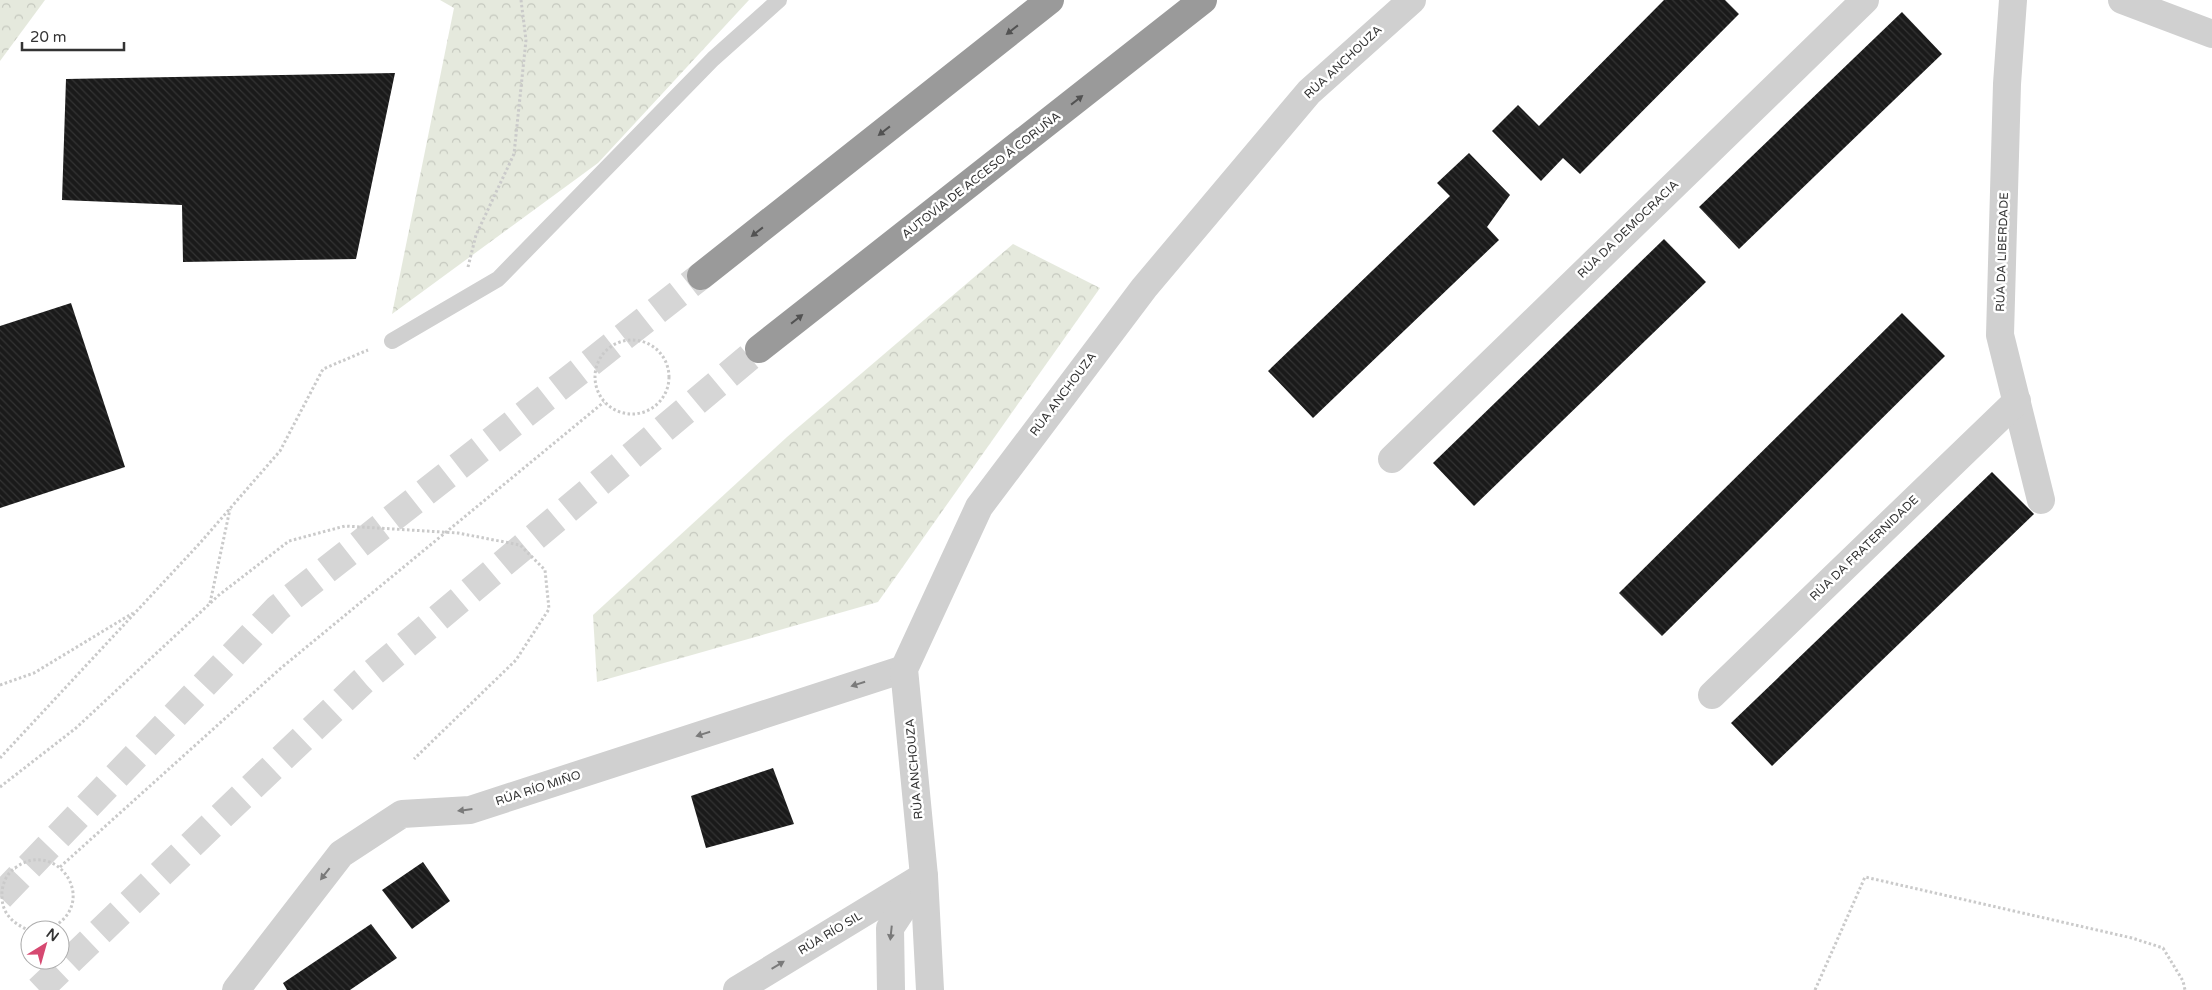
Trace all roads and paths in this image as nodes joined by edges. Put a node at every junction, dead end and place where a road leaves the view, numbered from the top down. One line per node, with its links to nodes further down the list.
1 (521, 0): 11 (path)
2 (779, 0): 11 (lane)
3 (1050, 0): 10 (highway, one-way to 10)
4 (1203, 0): 13 (highway, AUTOVÍA DE ACCESO Á CORUÑA, one-way to 4)
5 (1412, 0): 21 (street, RÚA ANCHOUZA)
6 (1865, 0): 16 (street, RÚA DA DEMOCRACIA)
7 (2013, 0): 14 (street, RÚA DA LIBERDADE)
8 (2122, 0): 9 (street)
9 (2212, 34)
10 (701, 276)
11 (464, 299): 12 (lane)
12 (392, 341): 18 (path)
13 (759, 349)
14 (2016, 401): 17 (street, RÚA DA LIBERDADE); 23 (street, RÚA DA FRATERNIDADE)
15 (604, 402): 15 (path); 27 (path)
16 (1392, 458)
17 (2041, 500)
18 (230, 508): 19 (path); 20 (path)
19 (210, 603): 25 (path); 26 (path)
20 (138, 610): 22 (path); 24 (path)
21 (904, 669): 28 (street, RÚA ANCHOUZA); 31 (street, RÚA RÍO MIÑO, one-way to 31)
22 (0, 685)
23 (1712, 695)
24 (0, 758)
25 (414, 759)
26 (0, 787)
27 (60, 867): 29 (path); 30 (path)
28 (924, 876): 32 (street, RÚA RÍO SIL, one-way to 28); 33 (street, one-way to 33); 34 (street, RÚA ANCHOUZA)
29 (63, 920)
30 (20, 926)
31 (236, 990)
32 (737, 990)
33 (891, 990)
34 (930, 990)
35 (1815, 990): 36 (path)
36 (2185, 990)

